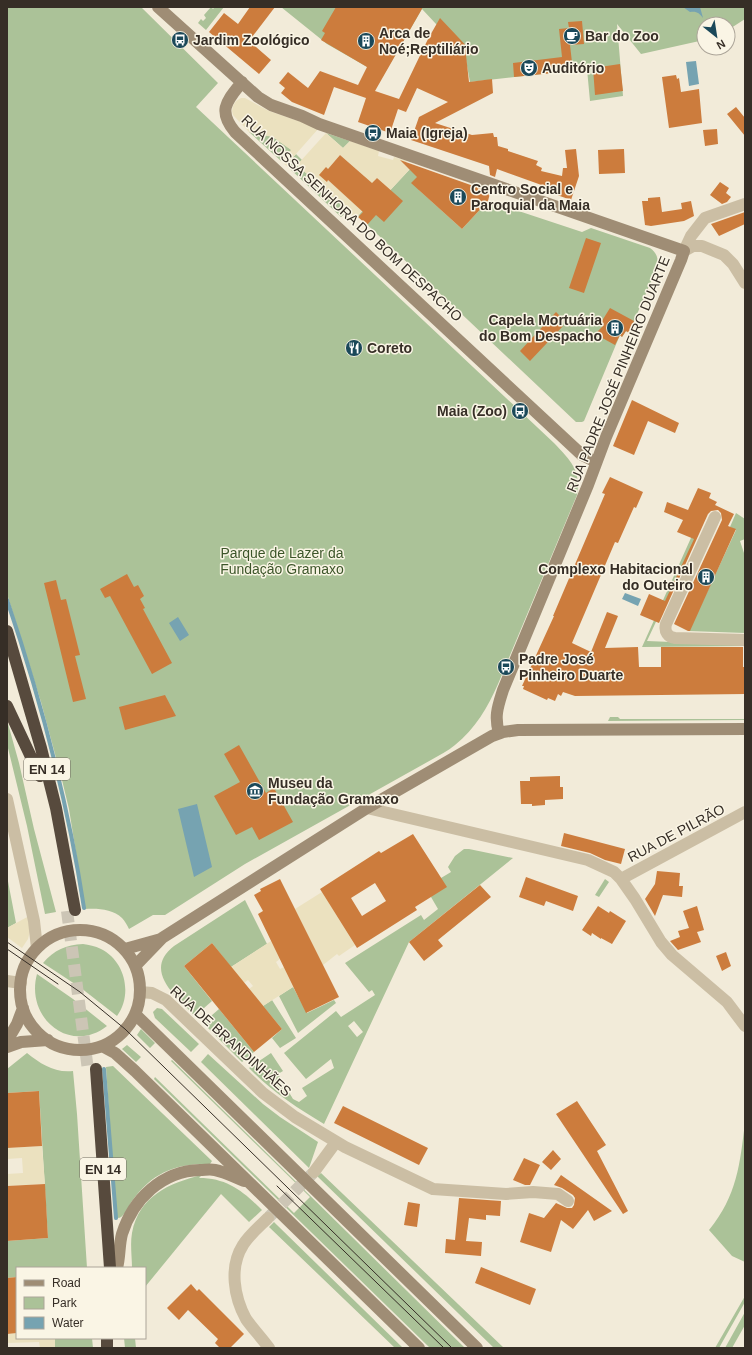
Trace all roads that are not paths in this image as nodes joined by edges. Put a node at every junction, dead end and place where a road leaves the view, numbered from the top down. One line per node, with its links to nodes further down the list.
1 (158, 7): 2 (main road, RUA PADRE JOSÉ PINHEIRO DUARTE)
2 (242, 82): 4 (main road, RUA PADRE JOSÉ PINHEIRO DUARTE); 6 (main road, RUA NOSSA SENHORA DO BOM DESPACHO)
3 (739, 206): 4 (street)
4 (684, 250): 5 (street); 6 (main road, RUA PADRE JOSÉ PINHEIRO DUARTE)
5 (745, 283)
6 (596, 462): 13 (main road, RUA PADRE JOSÉ PINHEIRO DUARTE)
7 (715, 516): 9 (street)
8 (7, 631): 14 (highway, EN 14)
9 (745, 640)
10 (7, 655): 14 (highway, EN 14)
11 (7, 706): 14 (highway)
12 (745, 729): 13 (main road)
13 (499, 733): 16 (main road)
14 (40, 776)
15 (7, 800): 20 (street)
16 (367, 808): 18 (street); 19 (main road)
17 (745, 812): 18 (street, RUA DE PILRÃO)
18 (621, 880): 28 (street)
19 (162, 938): 21 (main road); 22 (main road)
20 (37, 948): 21 (main road); 24 (main road)
21 (125, 950): 22 (main road)
22 (135, 966): 25 (main road)
23 (7, 981): 24 (street)
24 (21, 983): 26 (main road)
25 (140, 992): 27 (main road); 33 (street, RUA DE BRANDINHÃES)
26 (23, 1008): 29 (main road); 30 (main road)
27 (135, 1014): 31 (main road); 43 (main road)
28 (745, 1026)
29 (48, 1040): 31 (main road); 32 (main road)
30 (7, 1041)
31 (102, 1046): 35 (main road)
32 (7, 1047)
33 (336, 1142): 34 (street); 36 (street, RUA DE BRANDINHÃES)
34 (314, 1172)
35 (251, 1184): 40 (main road); 42 (main road)
36 (568, 1201)
37 (268, 1218): 41 (street)
38 (102, 1267): 39 (highway, EN 14)
39 (110, 1267)
40 (117, 1267)
41 (269, 1348)
42 (419, 1348)
43 (477, 1348)

